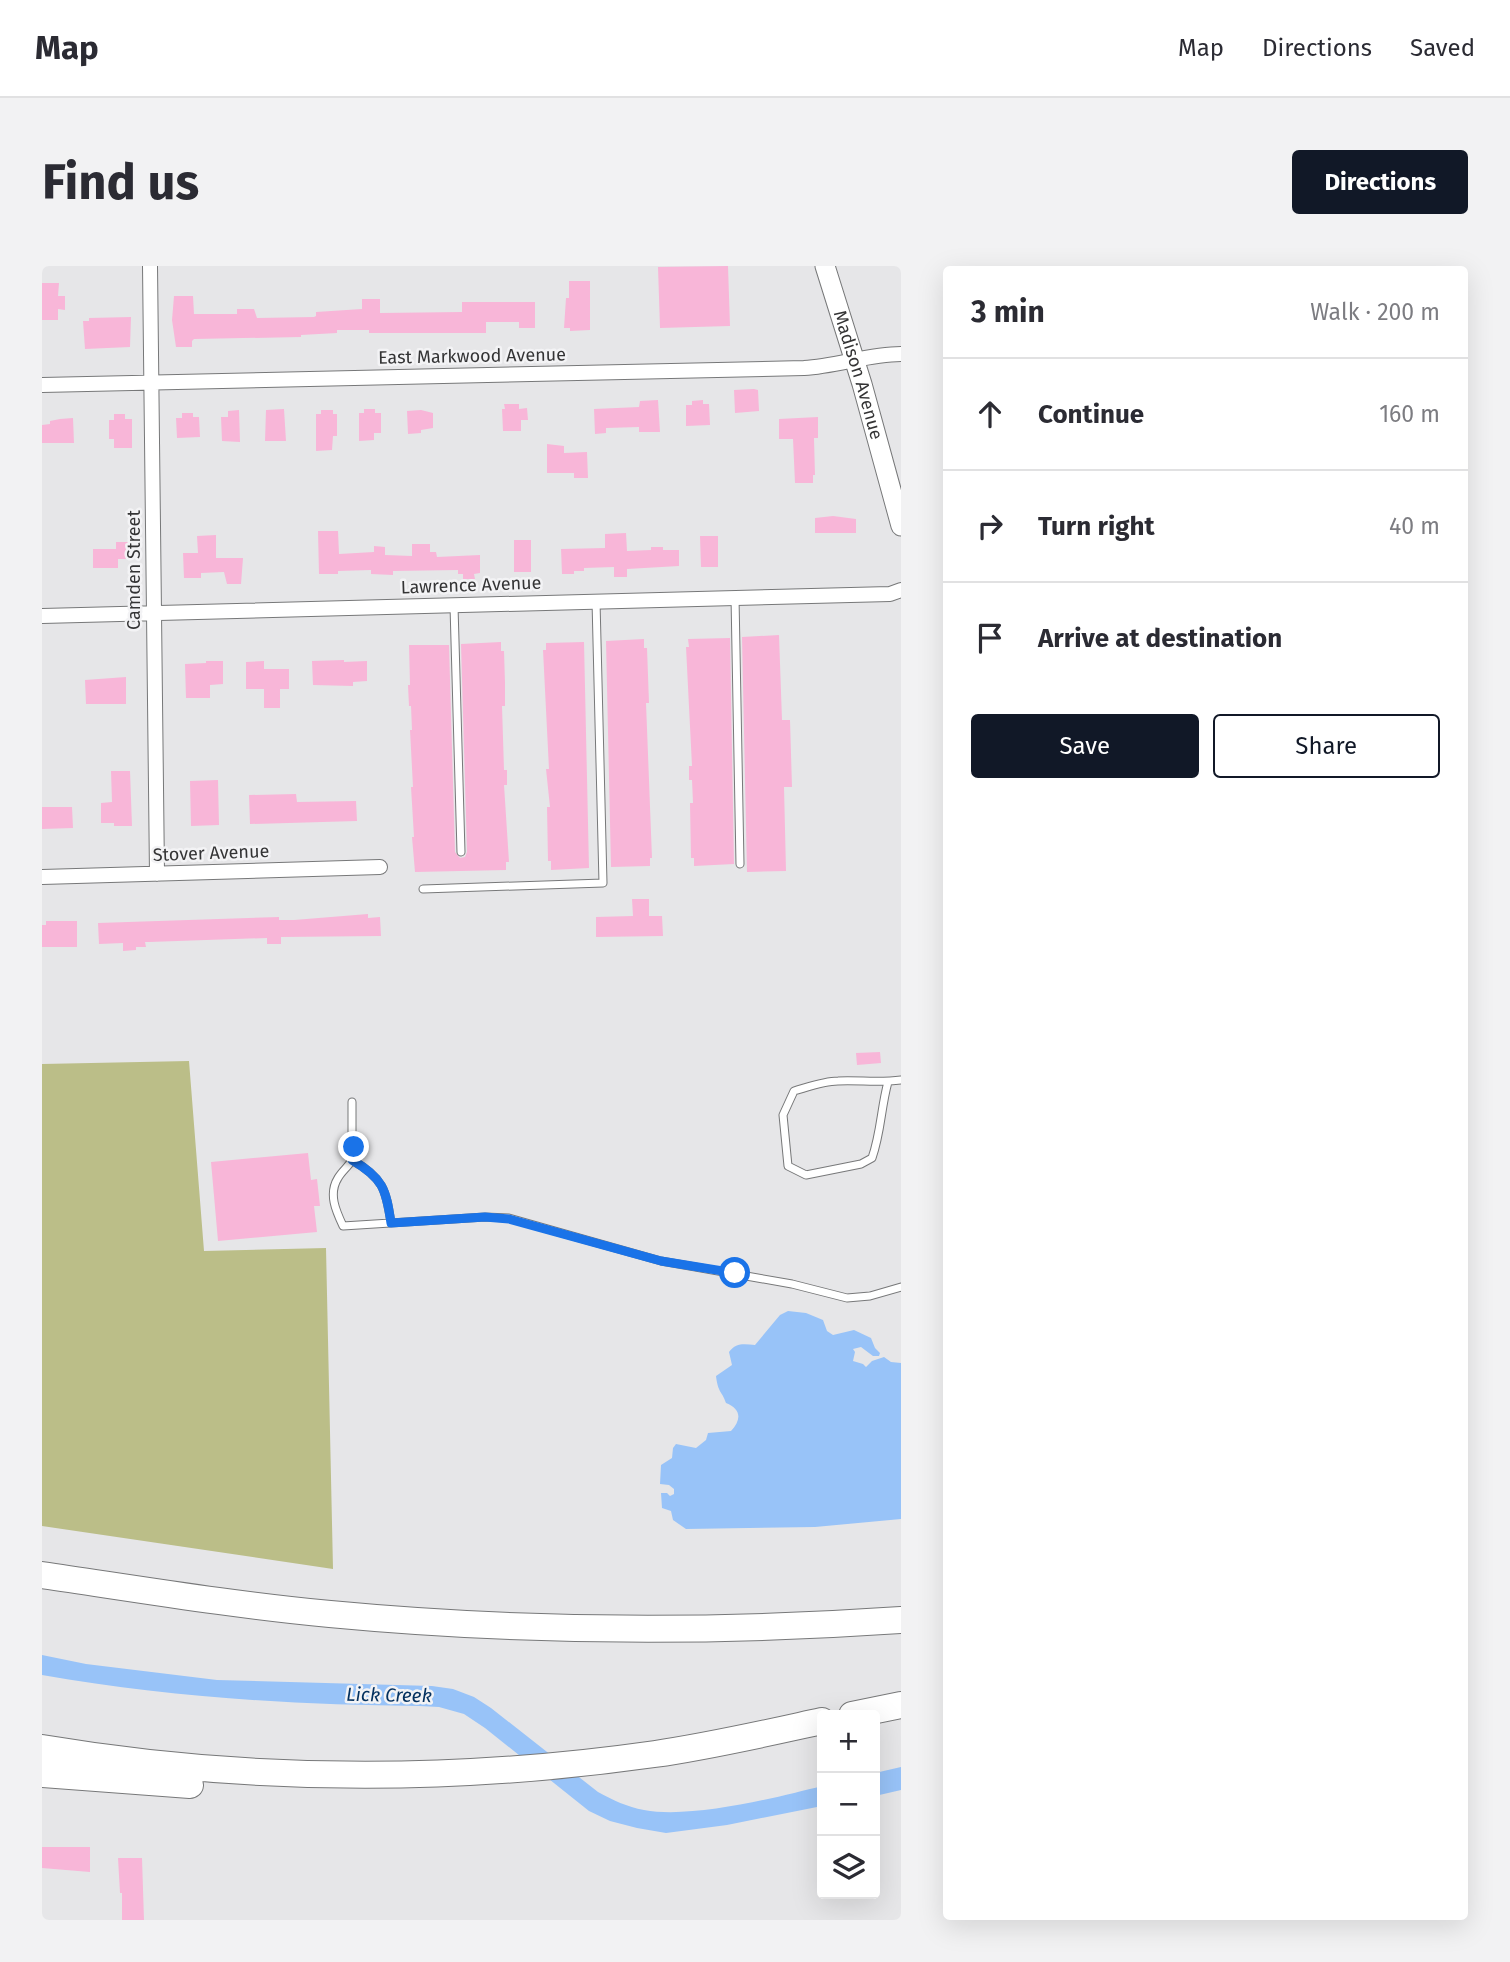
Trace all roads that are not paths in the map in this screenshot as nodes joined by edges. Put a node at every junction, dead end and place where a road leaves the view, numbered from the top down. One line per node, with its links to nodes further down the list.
1 (150, 266): 5 (street, Camden Street)
2 (825, 266): 4 (main road, Madison Avenue)
3 (901, 354): 4 (street, East Markwood Avenue)
4 (855, 362): 5 (street, East Markwood Avenue); 7 (main road, Madison Avenue)
5 (152, 383): 6 (street, East Markwood Avenue); 12 (street, Camden Street)
6 (42, 386)
7 (901, 526)
8 (901, 590): 9 (street, Lawrence Avenue)
9 (735, 597): 10 (street, Lawrence Avenue); 15 (lane)
10 (596, 601): 11 (street, Lawrence Avenue); 19 (lane)
11 (454, 605): 12 (street, Lawrence Avenue); 14 (lane)
12 (154, 613): 13 (street, Lawrence Avenue); 17 (street, Camden Street)
13 (42, 616)
14 (461, 852)
15 (740, 864)
16 (380, 867): 17 (street, Stover Avenue)
17 (157, 874): 18 (street, Stover Avenue)
18 (42, 877)
19 (423, 889)
20 (901, 1080): 21 (lane)
21 (888, 1082): 21 (lane)
22 (352, 1102): 23 (lane)
23 (352, 1160): 24 (lane); 24 (lane)
24 (391, 1223): 25 (lane)
25 (901, 1287)
26 (42, 1560): 28 (highway)
27 (42, 1575): 28 (highway)
28 (115, 1585): 29 (highway)
29 (901, 1620)
30 (901, 1705): 31 (highway)
31 (876, 1710)
32 (817, 1722): 35 (highway)
33 (42, 1748): 35 (highway)
34 (42, 1774): 35 (highway)
35 (379, 1776)

